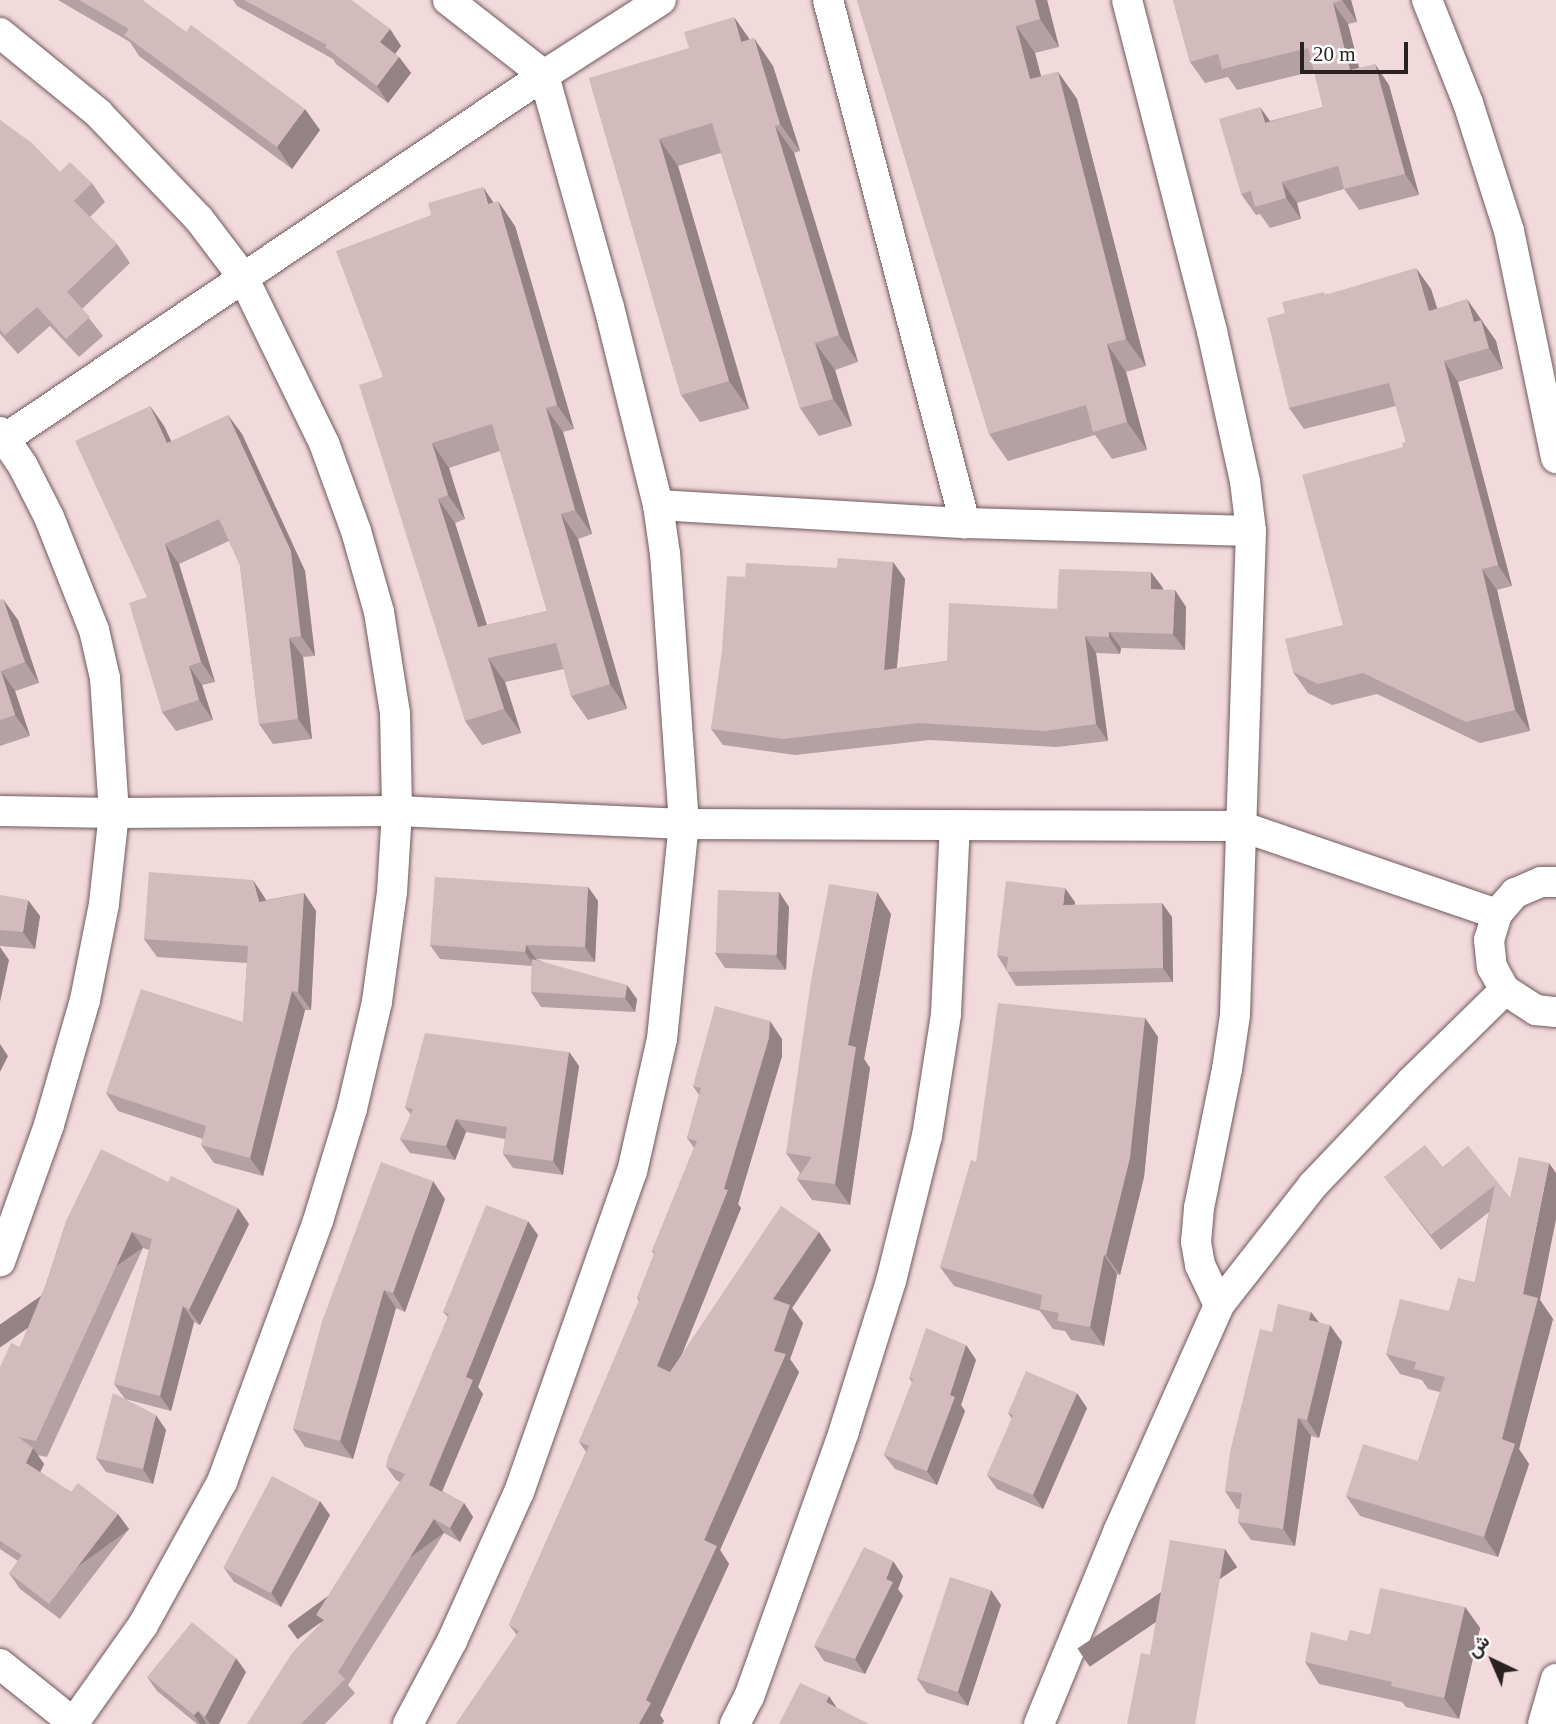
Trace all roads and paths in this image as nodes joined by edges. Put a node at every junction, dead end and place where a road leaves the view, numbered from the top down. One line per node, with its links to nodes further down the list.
1 (448, 0): 7 (street)
2 (661, 0): 7 (street)
3 (828, 0): 12 (street)
4 (1127, 0): 13 (street)
5 (1427, 0): 10 (street)
6 (0, 33): 8 (street)
7 (544, 75): 8 (street); 11 (street)
8 (243, 277): 9 (street); 15 (street)
9 (2, 437): 16 (street)
10 (1556, 458)
11 (658, 505): 12 (street); 17 (street)
12 (965, 523): 13 (street)
13 (1251, 531): 19 (street)
14 (0, 811): 16 (street)
15 (397, 811): 16 (street); 17 (street); 28 (street)
16 (114, 813): 24 (street)
17 (684, 824): 18 (street); 29 (street)
18 (956, 825): 19 (street); 30 (street)
19 (1240, 826): 21 (street); 25 (street)
20 (1556, 882): 21 (street)
21 (1497, 914): 22 (street)
22 (1505, 990): 23 (street); 25 (street)
23 (1556, 1012)
24 (0, 1262)
25 (1219, 1305): 31 (street)
26 (0, 1664): 28 (street)
27 (1556, 1679): 32 (street)
28 (74, 1724)
29 (408, 1724)
30 (735, 1724)
31 (1039, 1724)
32 (1543, 1724)

